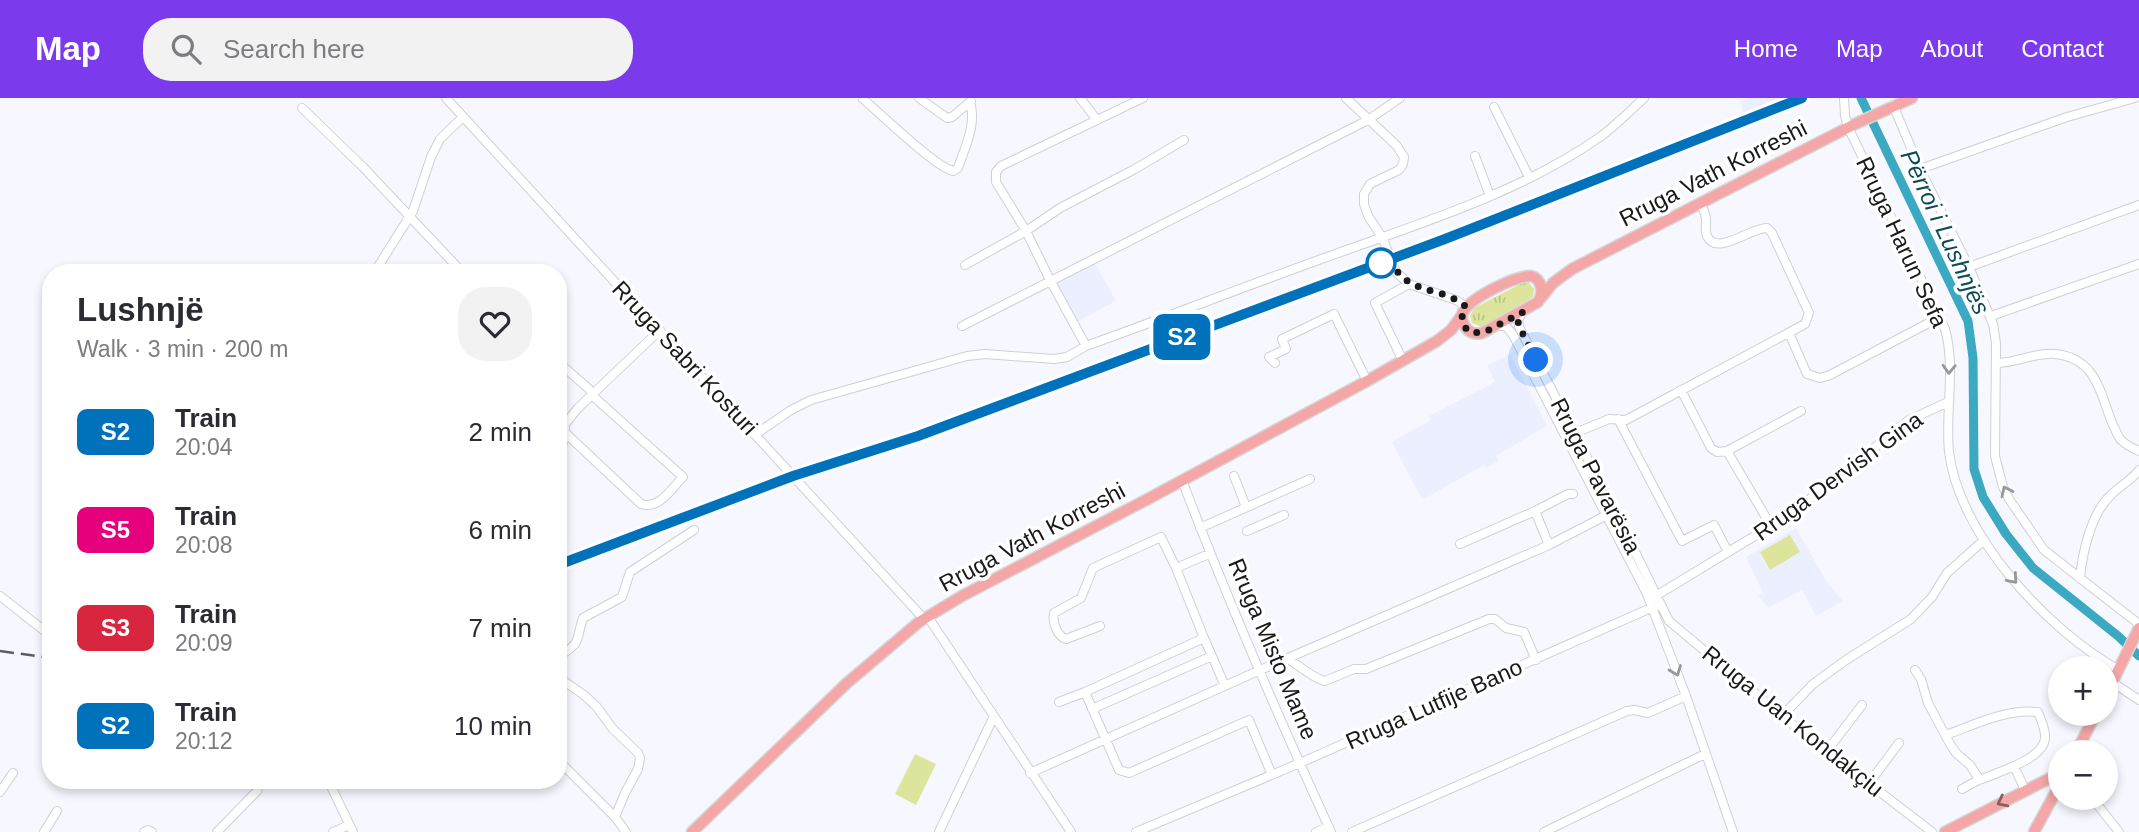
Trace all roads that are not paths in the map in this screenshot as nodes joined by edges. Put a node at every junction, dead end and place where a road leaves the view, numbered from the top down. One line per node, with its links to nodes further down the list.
1 (446, 98): 16 (street, Rruga Sabri Kosturi)
2 (919, 98): 12 (street)
3 (1080, 98): 17 (street)
4 (1143, 98): 17 (street)
5 (1346, 98): 18 (street)
6 (1400, 98): 18 (street)
7 (1644, 98): 23 (street)
8 (1844, 98): 19 (street, Rruga Harun Sefa)
9 (1912, 98): 13 (main road, Rruga Vath Korreshi)
10 (2136, 98): 22 (street)
11 (863, 99): 12 (street)
12 (971, 100)
13 (1892, 104): 19 (main road, Rruga Vath Korreshi); 22 (street)
14 (1494, 107): 23 (street)
15 (302, 108): 27 (street)
16 (463, 117): 27 (street); 46 (street, Rruga Sabri Kosturi)
17 (1097, 120): 28 (street)
18 (1368, 120): 29 (street); 37 (street)
19 (1851, 126): 25 (main road, Rruga Vath Korreshi); 43 (street, Rruga Harun Sefa)
20 (1184, 140): 28 (street)
21 (1475, 156): 24 (street)
22 (1920, 169): 34 (street)
23 (1529, 177): 24 (street)
24 (1490, 196): 29 (street)
25 (1701, 204): 35 (main road, Rruga Vath Korreshi); 47 (street)
26 (2139, 205): 34 (street)
27 (410, 217): 30 (street); 31 (street)
28 (1026, 230): 33 (street); 37 (street)
29 (1382, 237): 38 (street); 50 (street)
30 (380, 264)
31 (454, 264)
32 (2139, 264): 42 (street)
33 (965, 265)
34 (1969, 267): 42 (street)
35 (1572, 269): 36 (main road, Rruga Vath Korreshi); 39 (main road, Rruga Vath Korreshi)
36 (1533, 276): 39 (main road); 40 (main road, Rruga Vath Korreshi)
37 (1050, 280): 44 (street); 50 (street)
38 (1409, 284): 40 (street); 51 (street)
39 (1541, 298): 41 (main road, Rruga Vath Korreshi)
40 (1464, 311): 48 (main road); 49 (main road, Rruga Vath Korreshi)
41 (1523, 312): 45 (main road, Rruga Vath Korreshi); 62 (street, Rruga Pavarësia)
42 (1991, 316): 53 (street)
43 (1940, 317): 47 (street); 58 (street, Rruga Harun Sefa, one-way to 58)
44 (961, 326)
45 (1494, 327): 48 (main road, Rruga Vath Korreshi); 75 (street, Rruga Pavarësia)
46 (660, 330): 57 (street); 64 (street, Rruga Sabri Kosturi)
47 (1789, 332): 56 (street)
48 (1474, 334): 49 (main road, Rruga Vath Korreshi)
49 (1437, 341): 51 (main road, Rruga Vath Korreshi)
50 (1086, 346): 64 (street)
51 (1403, 361): 55 (main road, Rruga Vath Korreshi)
52 (1275, 363): 55 (street)
53 (1996, 363): 66 (street); 86 (street, one-way to 53)
54 (567, 370): 57 (street)
55 (1367, 381): 70 (main road, Rruga Vath Korreshi)
56 (1681, 390): 60 (street); 65 (street)
57 (592, 393): 61 (street); 63 (street)
58 (1948, 402): 76 (street, Rruga Dervish Gina); 80 (street, Rruga Harun Sefa)
59 (1801, 411): 65 (street)
60 (1618, 419): 62 (street); 83 (street)
61 (567, 422)
62 (1574, 433): 88 (street, Rruga Pavarësia)
63 (567, 434)
64 (756, 434): 89 (street, Rruga Sabri Kosturi)
65 (1727, 451): 76 (street)
66 (2139, 451)
67 (2139, 470): 86 (street)
68 (1234, 476): 72 (street)
69 (1310, 479): 72 (street)
70 (1182, 480): 77 (street, Rruga Misto Mame); 89 (main road, Rruga Vath Korreshi)
71 (1573, 494): 73 (street)
72 (1246, 507): 77 (street)
73 (1535, 512): 81 (street); 82 (street)
74 (1283, 515): 79 (street)
75 (1607, 515): 82 (street); 88 (street, Rruga Pavarësia)
76 (1771, 526): 83 (street, Rruga Dervish Gina)
77 (1200, 528): 84 (street, Rruga Misto Mame)
78 (694, 530): 96 (street)
79 (1247, 531)
80 (1983, 541): 100 (street, Rruga Harun Sefa, one-way to 100); 115 (street)
81 (1460, 544)
82 (1549, 545): 98 (street)
83 (1728, 552): 88 (street, Rruga Dervish Gina)
84 (1209, 554): 85 (street); 102 (street, Rruga Misto Mame)
85 (1176, 568): 91 (street); 95 (street)
86 (2080, 579): 93 (street)
87 (0, 596): 92 (street)
88 (1655, 602): 90 (street, Rruga Uan Kondakçiu); 94 (street); 99 (street, Rruga Lutfije Bano)
89 (926, 618): 114 (street, Rruga Sabri Kosturi); 147 (main road, Rruga Vath Korreshi)
90 (1672, 624): 94 (street); 115 (street, Rruga Uan Kondakçiu)
91 (1100, 626)
92 (42, 629)
93 (2138, 629): 100 (main road)
94 (1663, 634): 109 (street, one-way to 109)
95 (1205, 638): 97 (street); 103 (street)
96 (567, 651)
97 (1212, 656): 105 (street); 108 (street)
98 (1287, 658): 99 (street); 102 (street)
99 (1536, 660): 121 (street, Rruga Lutfije Bano)
100 (2119, 668)
101 (1915, 670): 116 (street)
102 (1258, 671): 105 (street); 121 (street, Rruga Misto Mame)
103 (1121, 676): 107 (street); 108 (street)
104 (567, 683): 138 (street)
105 (1225, 686): 117 (street)
106 (2118, 686): 110 (street)
107 (1085, 692): 111 (street); 113 (street)
108 (1129, 693): 113 (street)
109 (1686, 696): 120 (street); 152 (street)
110 (2139, 700)
111 (1059, 702)
112 (1862, 705): 119 (street)
113 (1092, 709): 117 (street)
114 (994, 716): 124 (street, Rruga Sabri Kosturi); 148 (street)
115 (1782, 716): 119 (street, Rruga Uan Kondakçiu)
116 (1946, 735): 122 (street); 127 (street)
117 (1105, 740): 124 (street); 126 (street)
118 (1899, 743): 129 (street)
119 (1827, 751): 129 (street, Rruga Uan Kondakçiu)
120 (1705, 754): 153 (street); 154 (street)
121 (1300, 763): 126 (street, Rruga Lutfije Bano); 140 (street, Rruga Misto Mame)
122 (2014, 766): 127 (street); 133 (street)
123 (567, 769): 138 (street)
124 (1030, 773): 149 (street, Rruga Sabri Kosturi)
125 (13, 774): 134 (street)
126 (1272, 775): 150 (street, Rruga Lutfije Bano)
127 (1979, 779): 132 (street)
128 (2048, 779): 133 (main road)
129 (1869, 783): 155 (street, Rruga Uan Kondakçiu)
130 (258, 789): 144 (street)
131 (332, 789): 139 (street)
132 (1962, 789)
133 (2025, 790): 156 (main road, one-way to 156)
134 (0, 792)
135 (2048, 806): 157 (main road)
136 (2102, 810): 158 (street)
137 (57, 811): 141 (street)
138 (615, 817): 146 (street)
139 (351, 828): 145 (street)
140 (1329, 830): 151 (street)
141 (44, 832)
142 (144, 832): 143 (street)
143 (152, 832)
144 (217, 832)
145 (333, 832)
146 (626, 832)
147 (692, 832)
148 (939, 832)
149 (1071, 832)
150 (1136, 832)
151 (1316, 832)
152 (1352, 832)
153 (1544, 832)
154 (1732, 832)
155 (1932, 832)
156 (1945, 832)
157 (2034, 832)
158 (2119, 832)

